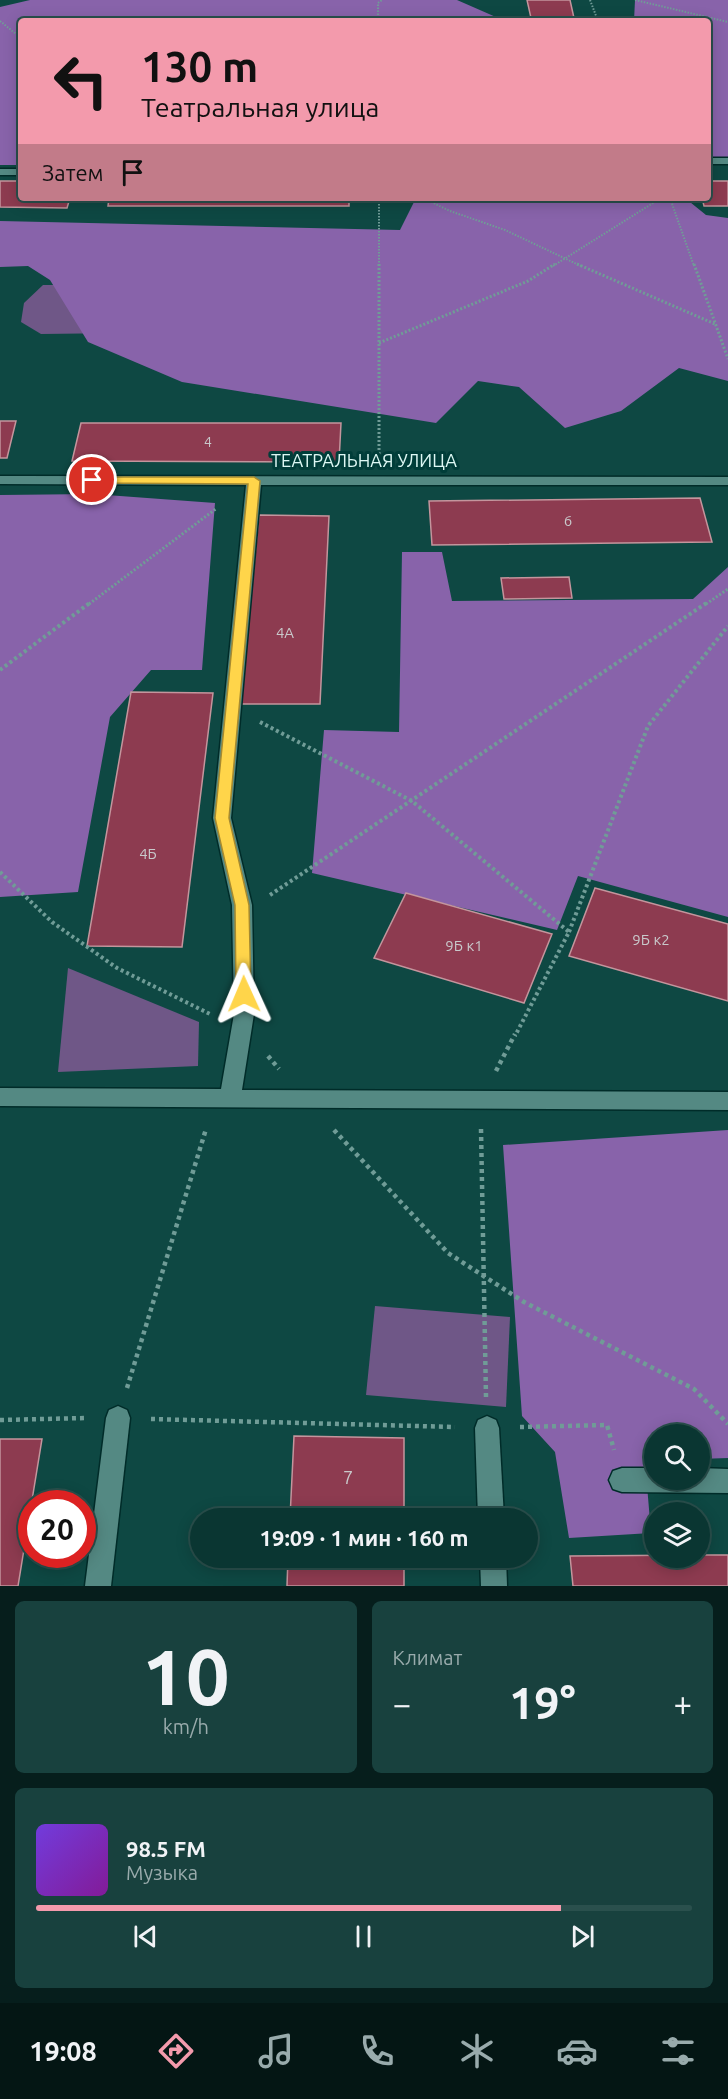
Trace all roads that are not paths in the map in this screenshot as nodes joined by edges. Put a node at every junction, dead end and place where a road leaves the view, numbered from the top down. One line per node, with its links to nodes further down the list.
1 (711, 161): 2 (street)
2 (728, 161)
3 (0, 172): 4 (street)
4 (18, 172)
5 (0, 480): 6 (street, ТЕАТРАЛЬНАЯ УЛИЦА)
6 (254, 481): 7 (street, ТЕАТРАЛЬНАЯ УЛИЦА); 9 (street)
7 (728, 481)
8 (0, 1097): 9 (street)
9 (223, 1098): 10 (street)
10 (728, 1101)
11 (118, 1418): 17 (street)
12 (487, 1428): 15 (street)
13 (622, 1480): 14 (street)
14 (728, 1481)
15 (491, 1508)
16 (493, 1568): 18 (street)
17 (98, 1586)
18 (494, 1586)

